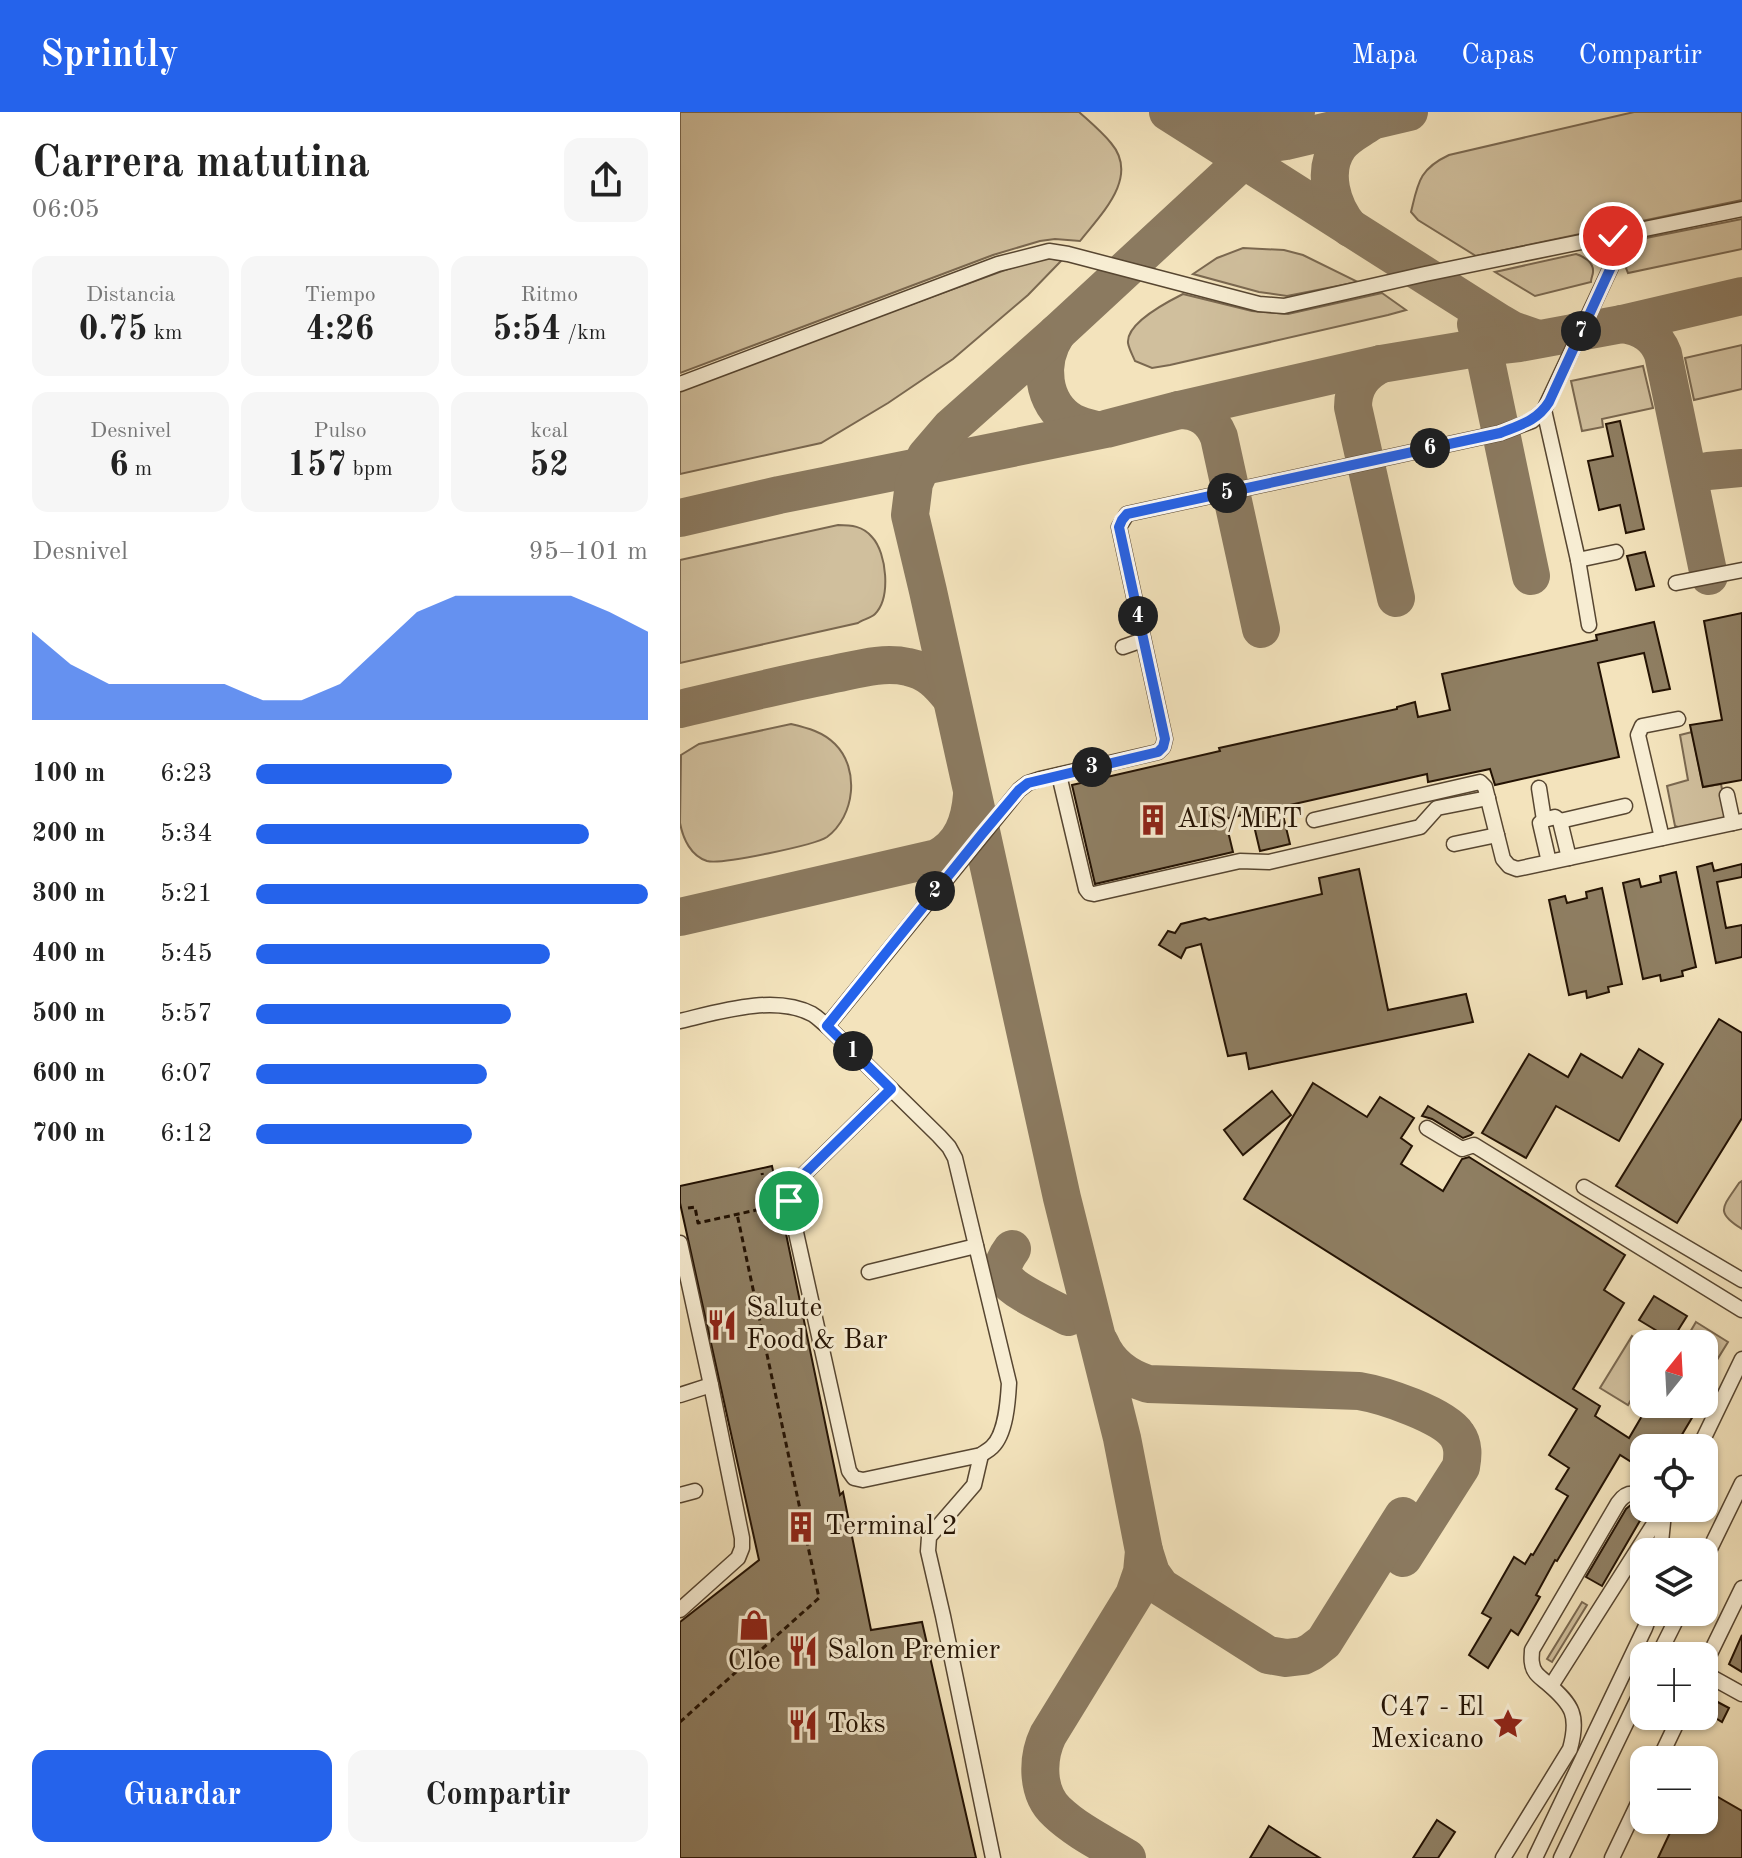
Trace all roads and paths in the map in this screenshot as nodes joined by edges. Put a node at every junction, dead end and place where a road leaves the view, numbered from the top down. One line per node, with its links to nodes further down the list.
1 (1742, 209): 2 (street)
2 (1613, 236): 3 (street); 4 (street)
3 (680, 384)
4 (1544, 410): 6 (street); 10 (street)
5 (1616, 552): 6 (street)
6 (1578, 560): 9 (street)
7 (1742, 570): 8 (street)
8 (1676, 583)
9 (1589, 625)
10 (1143, 640): 11 (street); 13 (street)
11 (1123, 647)
12 (1678, 719): 23 (street)
13 (1059, 775): 16 (street); 28 (street)
14 (1539, 788): 19 (street)
15 (1727, 795): 21 (street)
16 (1488, 798): 18 (street); 22 (street)
17 (1625, 806): 20 (street)
18 (1314, 820)
19 (1544, 820): 20 (street); 26 (street)
20 (1560, 821): 25 (street)
21 (1738, 822): 23 (street)
22 (1497, 835): 24 (street); 26 (street)
23 (1662, 838): 25 (street)
24 (1454, 844)
25 (1569, 858): 26 (street)
26 (1549, 862)
27 (680, 1021): 28 (street)
28 (827, 1026): 29 (street)
29 (891, 1089): 36 (street); 44 (street)
30 (1427, 1128): 39 (street)
31 (762, 1173): 34 (path)
32 (1584, 1187): 38 (street)
33 (688, 1208): 34 (path)
34 (737, 1214): 59 (path)
35 (680, 1243): 41 (street)
36 (976, 1246): 37 (street); 44 (street)
37 (869, 1272)
38 (1742, 1280)
39 (1742, 1310)
40 (1742, 1359): 43 (street)
41 (711, 1385): 42 (street); 52 (street)
42 (680, 1395)
43 (1706, 1434)
44 (981, 1455): 61 (street)
45 (1742, 1483): 50 (street)
46 (695, 1491): 48 (street)
47 (1630, 1493): 56 (street)
48 (680, 1495)
49 (1655, 1522): 56 (street)
50 (1715, 1538)
51 (1742, 1588): 54 (street)
52 (680, 1610)
53 (1644, 1626): 63 (street)
54 (1716, 1642)
55 (1718, 1681): 57 (street)
56 (1551, 1686): 62 (street)
57 (1742, 1694)
58 (1630, 1715): 64 (street)
59 (680, 1722)
60 (1630, 1820): 65 (street)
61 (993, 1858)
62 (1503, 1858)
63 (1535, 1858)
64 (1561, 1858)
65 (1612, 1858)

